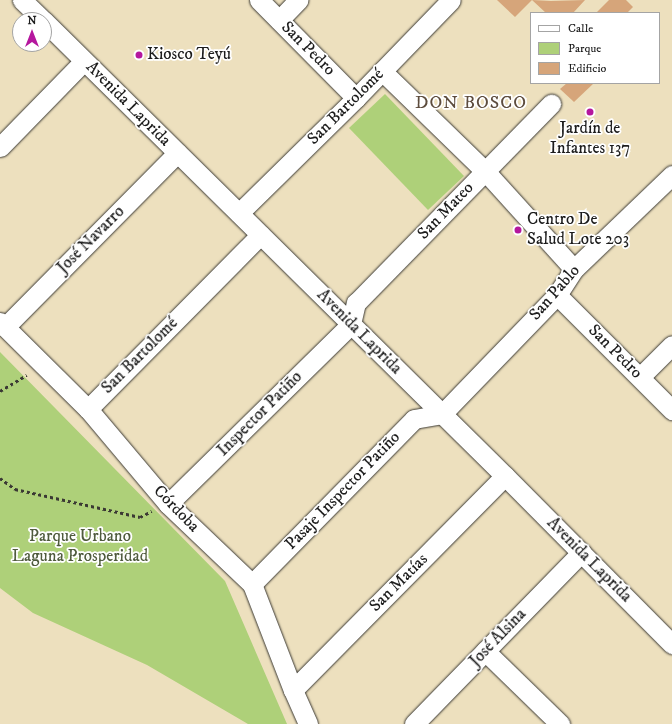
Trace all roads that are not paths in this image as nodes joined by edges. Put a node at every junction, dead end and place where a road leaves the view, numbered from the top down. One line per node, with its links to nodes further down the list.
1 (22, 0): 5 (street, Avenida Laprida)
2 (259, 0): 6 (street, San Pedro)
3 (298, 0): 6 (street)
4 (451, 0): 9 (street, San Bartolomé)
5 (34, 12)
6 (279, 20): 10 (street, San Pedro)
7 (52, 30): 8 (street, Avenida Laprida)
8 (84, 61): 12 (street); 13 (street, Avenida Laprida)
9 (382, 71): 10 (street, San Bartolomé); 14 (street)
10 (356, 98): 16 (street, San Bartolomé)
11 (551, 104): 14 (street, San Mateo)
12 (0, 147)
13 (178, 153): 16 (street, Avenida Laprida); 21 (street, José Navarro)
14 (485, 171): 18 (street); 20 (street, San Mateo)
15 (672, 175): 18 (street, San Pablo)
16 (239, 213): 17 (street, Avenida Laprida)
17 (260, 235): 20 (street, Avenida Laprida); 24 (street, San Bartolomé)
18 (574, 270): 19 (street, San Pablo)
19 (556, 295): 23 (street, San Pedro); 26 (street, San Pablo)
20 (351, 324): 26 (street, Avenida Laprida); 28 (street, Inspector Patiño)
21 (3, 325): 24 (street, Córdoba)
22 (672, 345): 23 (street)
23 (640, 377): 25 (street, San Pedro)
24 (88, 409): 28 (street, Córdoba)
25 (672, 410)
26 (442, 414): 27 (street, Avenida Laprida); 30 (street, Pasaje Inspector Patiño)
27 (505, 476): 29 (street, Avenida Laprida); 33 (street, San Matías)
28 (163, 506): 30 (street, Córdoba)
29 (582, 552): 31 (street, Avenida Laprida); 32 (street, José Alsina)
30 (252, 584): 33 (street, Córdoba)
31 (672, 644)
32 (485, 651): 35 (street, José Alsina); 36 (street)
33 (293, 690): 34 (street, Córdoba)
34 (308, 724)
35 (414, 724)
36 (560, 724)

